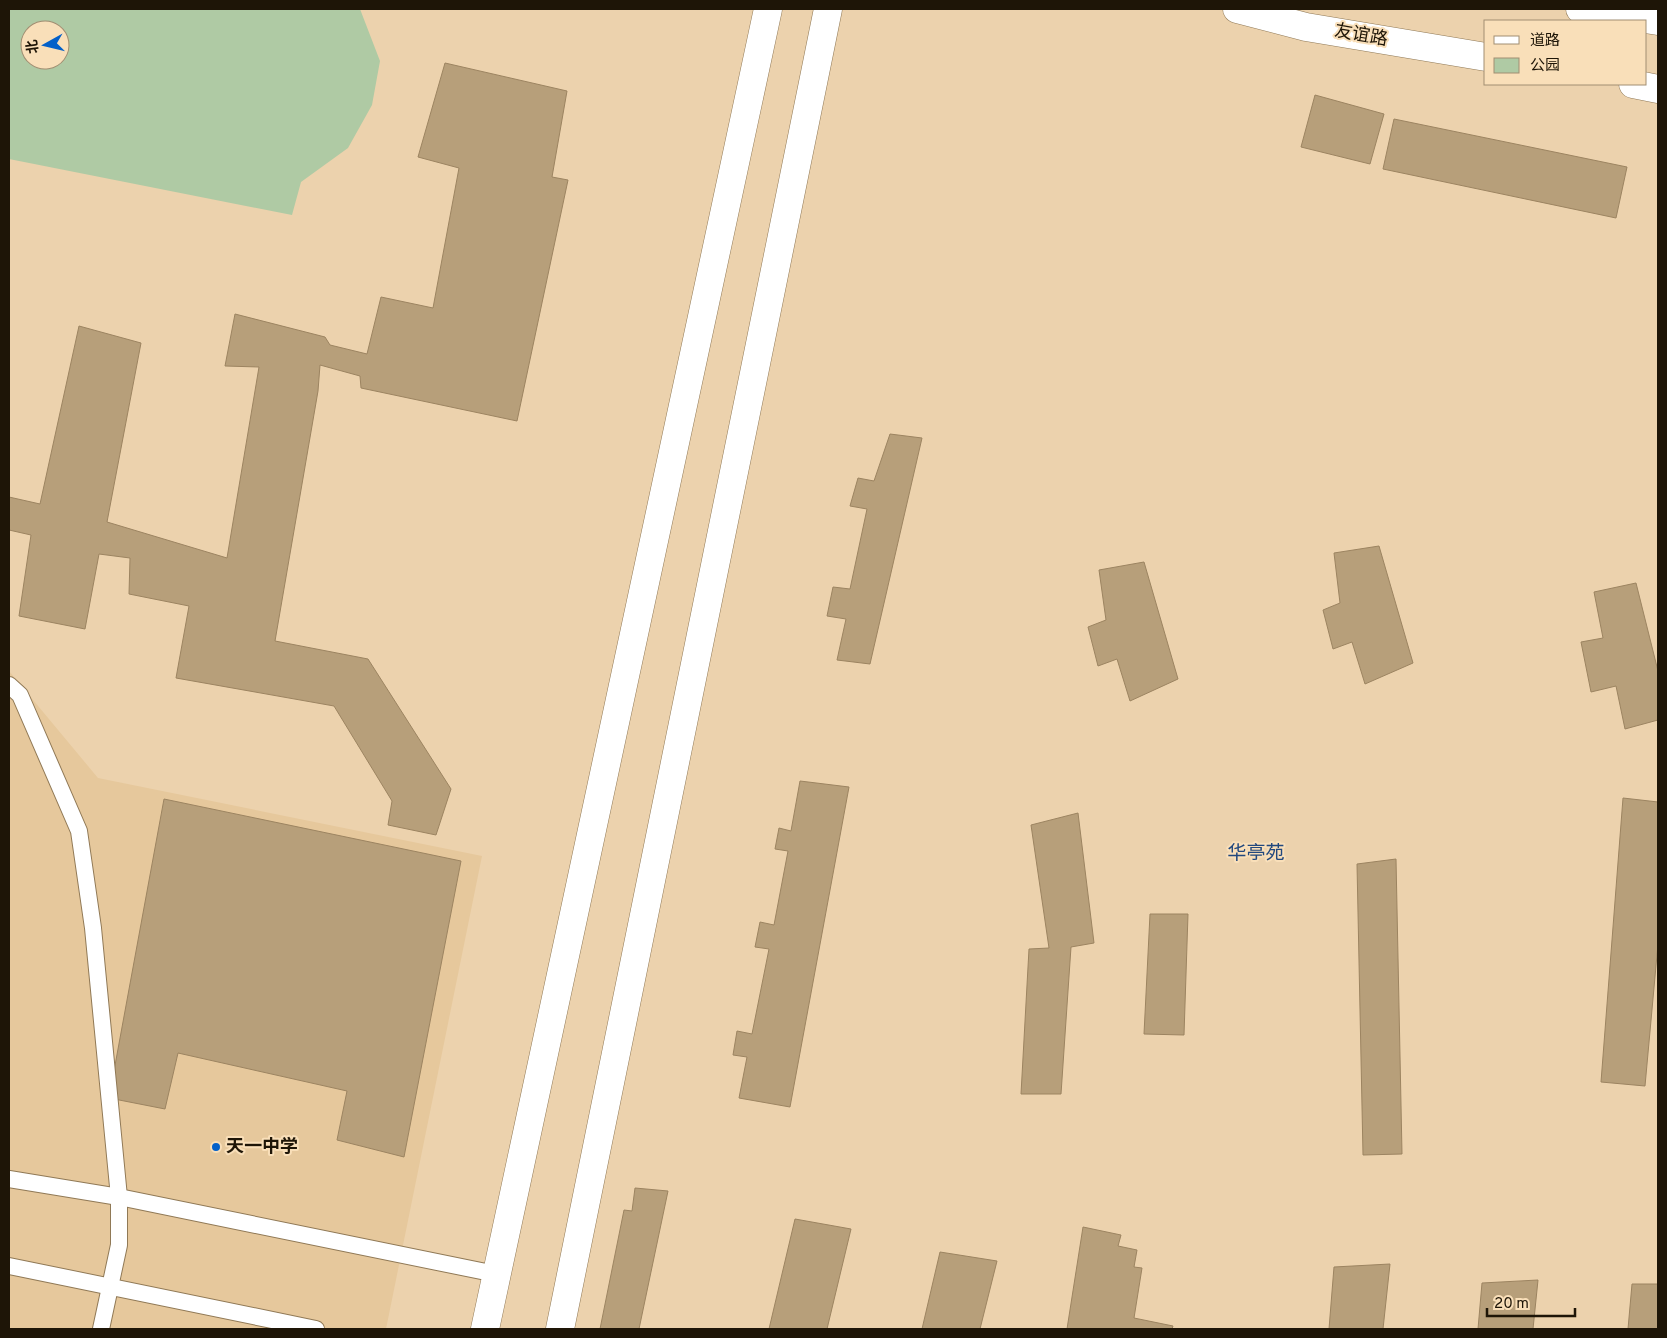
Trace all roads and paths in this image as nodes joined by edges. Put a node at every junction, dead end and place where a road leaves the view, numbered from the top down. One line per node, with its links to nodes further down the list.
1 (768, 9): 13 (main road)
2 (828, 9): 18 (main road)
3 (1237, 9): 6 (main road, 友谊路)
4 (1580, 9): 5 (main road)
5 (1658, 21)
6 (1484, 58)
7 (1638, 85): 8 (main road)
8 (1658, 89)
9 (9, 685): 11 (lane)
10 (9, 1179): 11 (lane)
11 (118, 1198): 13 (lane); 14 (lane)
12 (9, 1266): 14 (lane)
13 (496, 1274): 17 (main road)
14 (110, 1286): 15 (lane); 16 (lane)
15 (101, 1329)
16 (316, 1329)
17 (485, 1329)
18 (560, 1329)

